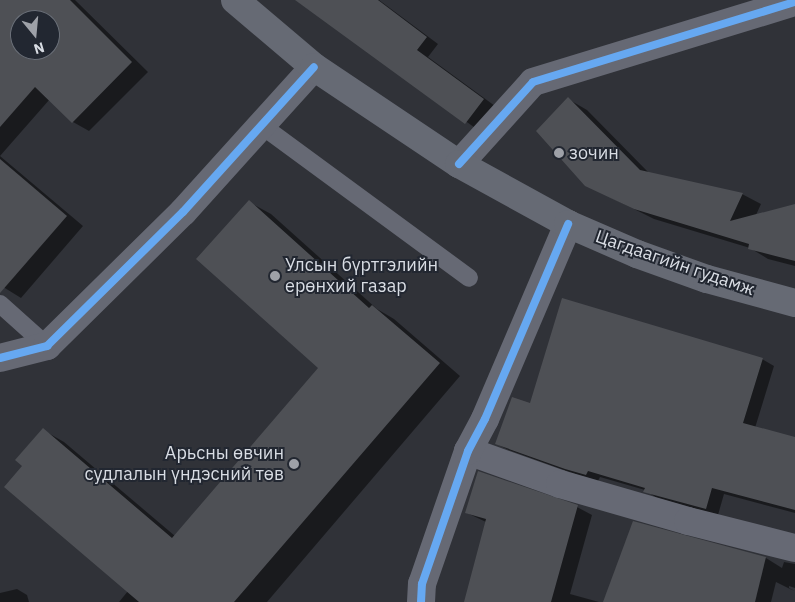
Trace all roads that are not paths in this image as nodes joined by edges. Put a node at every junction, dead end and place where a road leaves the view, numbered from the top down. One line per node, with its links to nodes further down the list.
1 (235, 0): 3 (main road, Цагдаагийн гудамж)
2 (795, 2): 5 (street)
3 (314, 67): 4 (street); 5 (main road, Цагдаагийн гудамж)
4 (261, 125): 7 (lane); 10 (street)
5 (460, 164): 6 (main road, Цагдаагийн гудамж)
6 (568, 224): 8 (main road, Цагдаагийн гудамж); 12 (street)
7 (469, 278)
8 (795, 303)
9 (0, 304): 10 (lane)
10 (47, 346): 11 (street)
11 (0, 358)
12 (468, 451): 13 (street); 14 (street)
13 (795, 548)
14 (421, 602)

